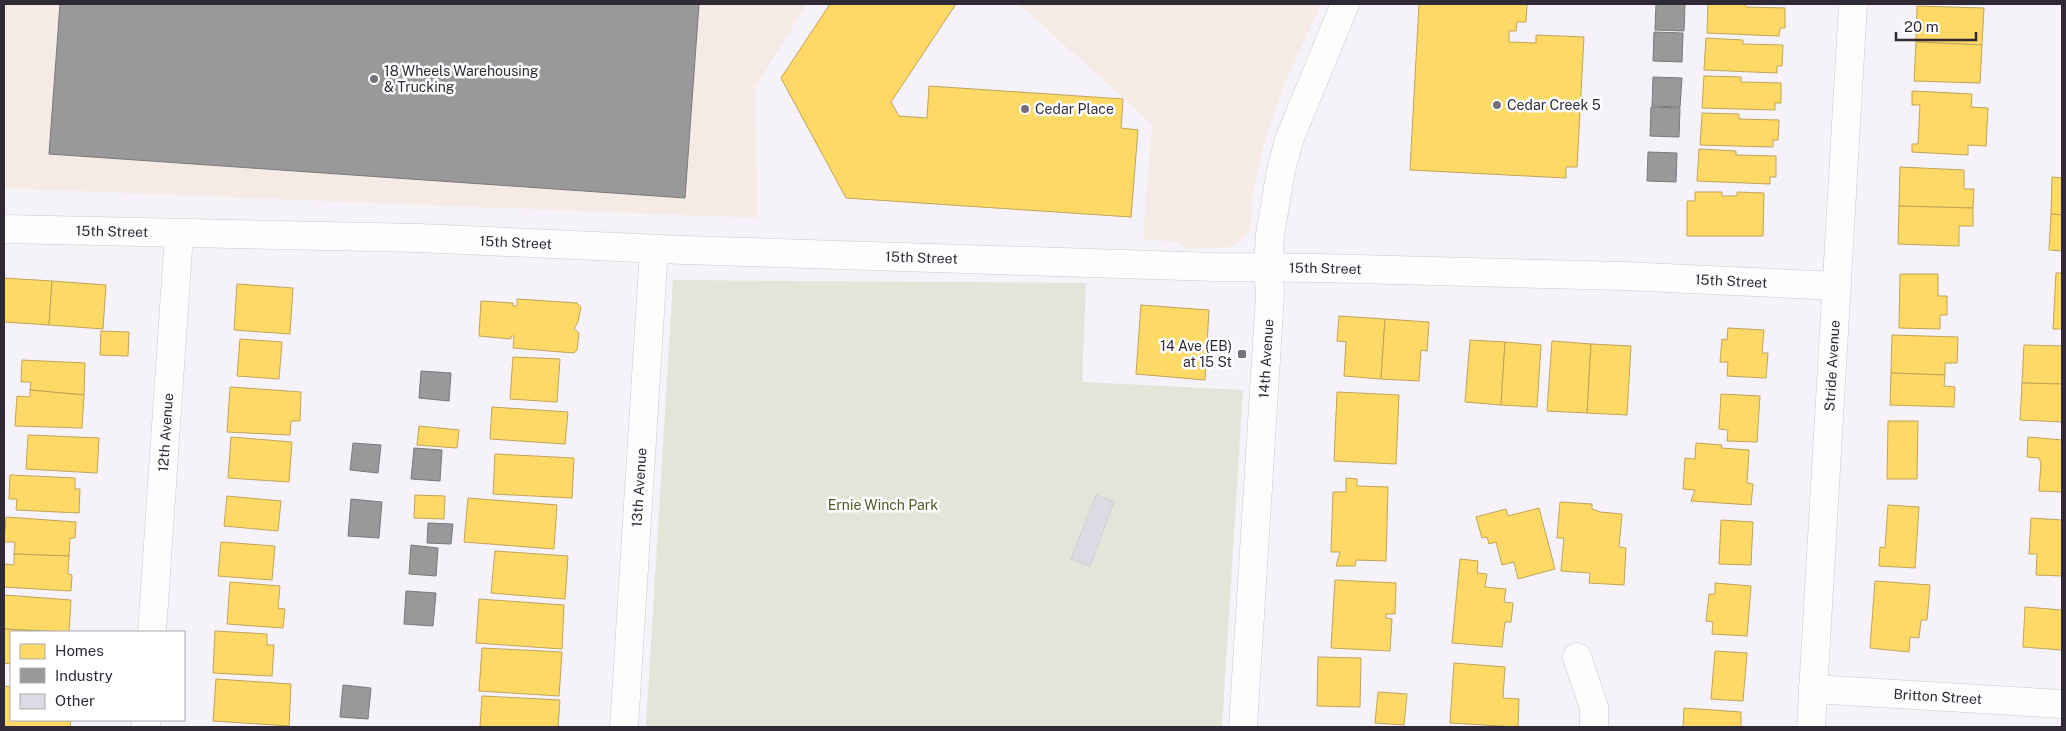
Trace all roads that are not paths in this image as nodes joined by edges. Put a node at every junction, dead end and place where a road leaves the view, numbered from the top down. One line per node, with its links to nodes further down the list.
1 (1345, 4): 6 (street, 14th Avenue)
2 (1853, 4): 7 (street, Stride Avenue)
3 (4, 229): 4 (street, 15th Street)
4 (179, 234): 5 (street, 15th Street); 8 (street, 12th Avenue)
5 (654, 249): 6 (street, 15th Street); 12 (street, 13th Avenue)
6 (1268, 267): 7 (street, 15th Street); 13 (street, 14th Avenue)
7 (1837, 286): 10 (street, Stride Avenue)
8 (152, 631)
9 (1577, 657): 14 (street)
10 (1813, 689): 11 (street, Britton Street); 15 (street, Stride Avenue)
11 (2062, 704)
12 (624, 727)
13 (1243, 727)
14 (1594, 727)
15 (1811, 727)

